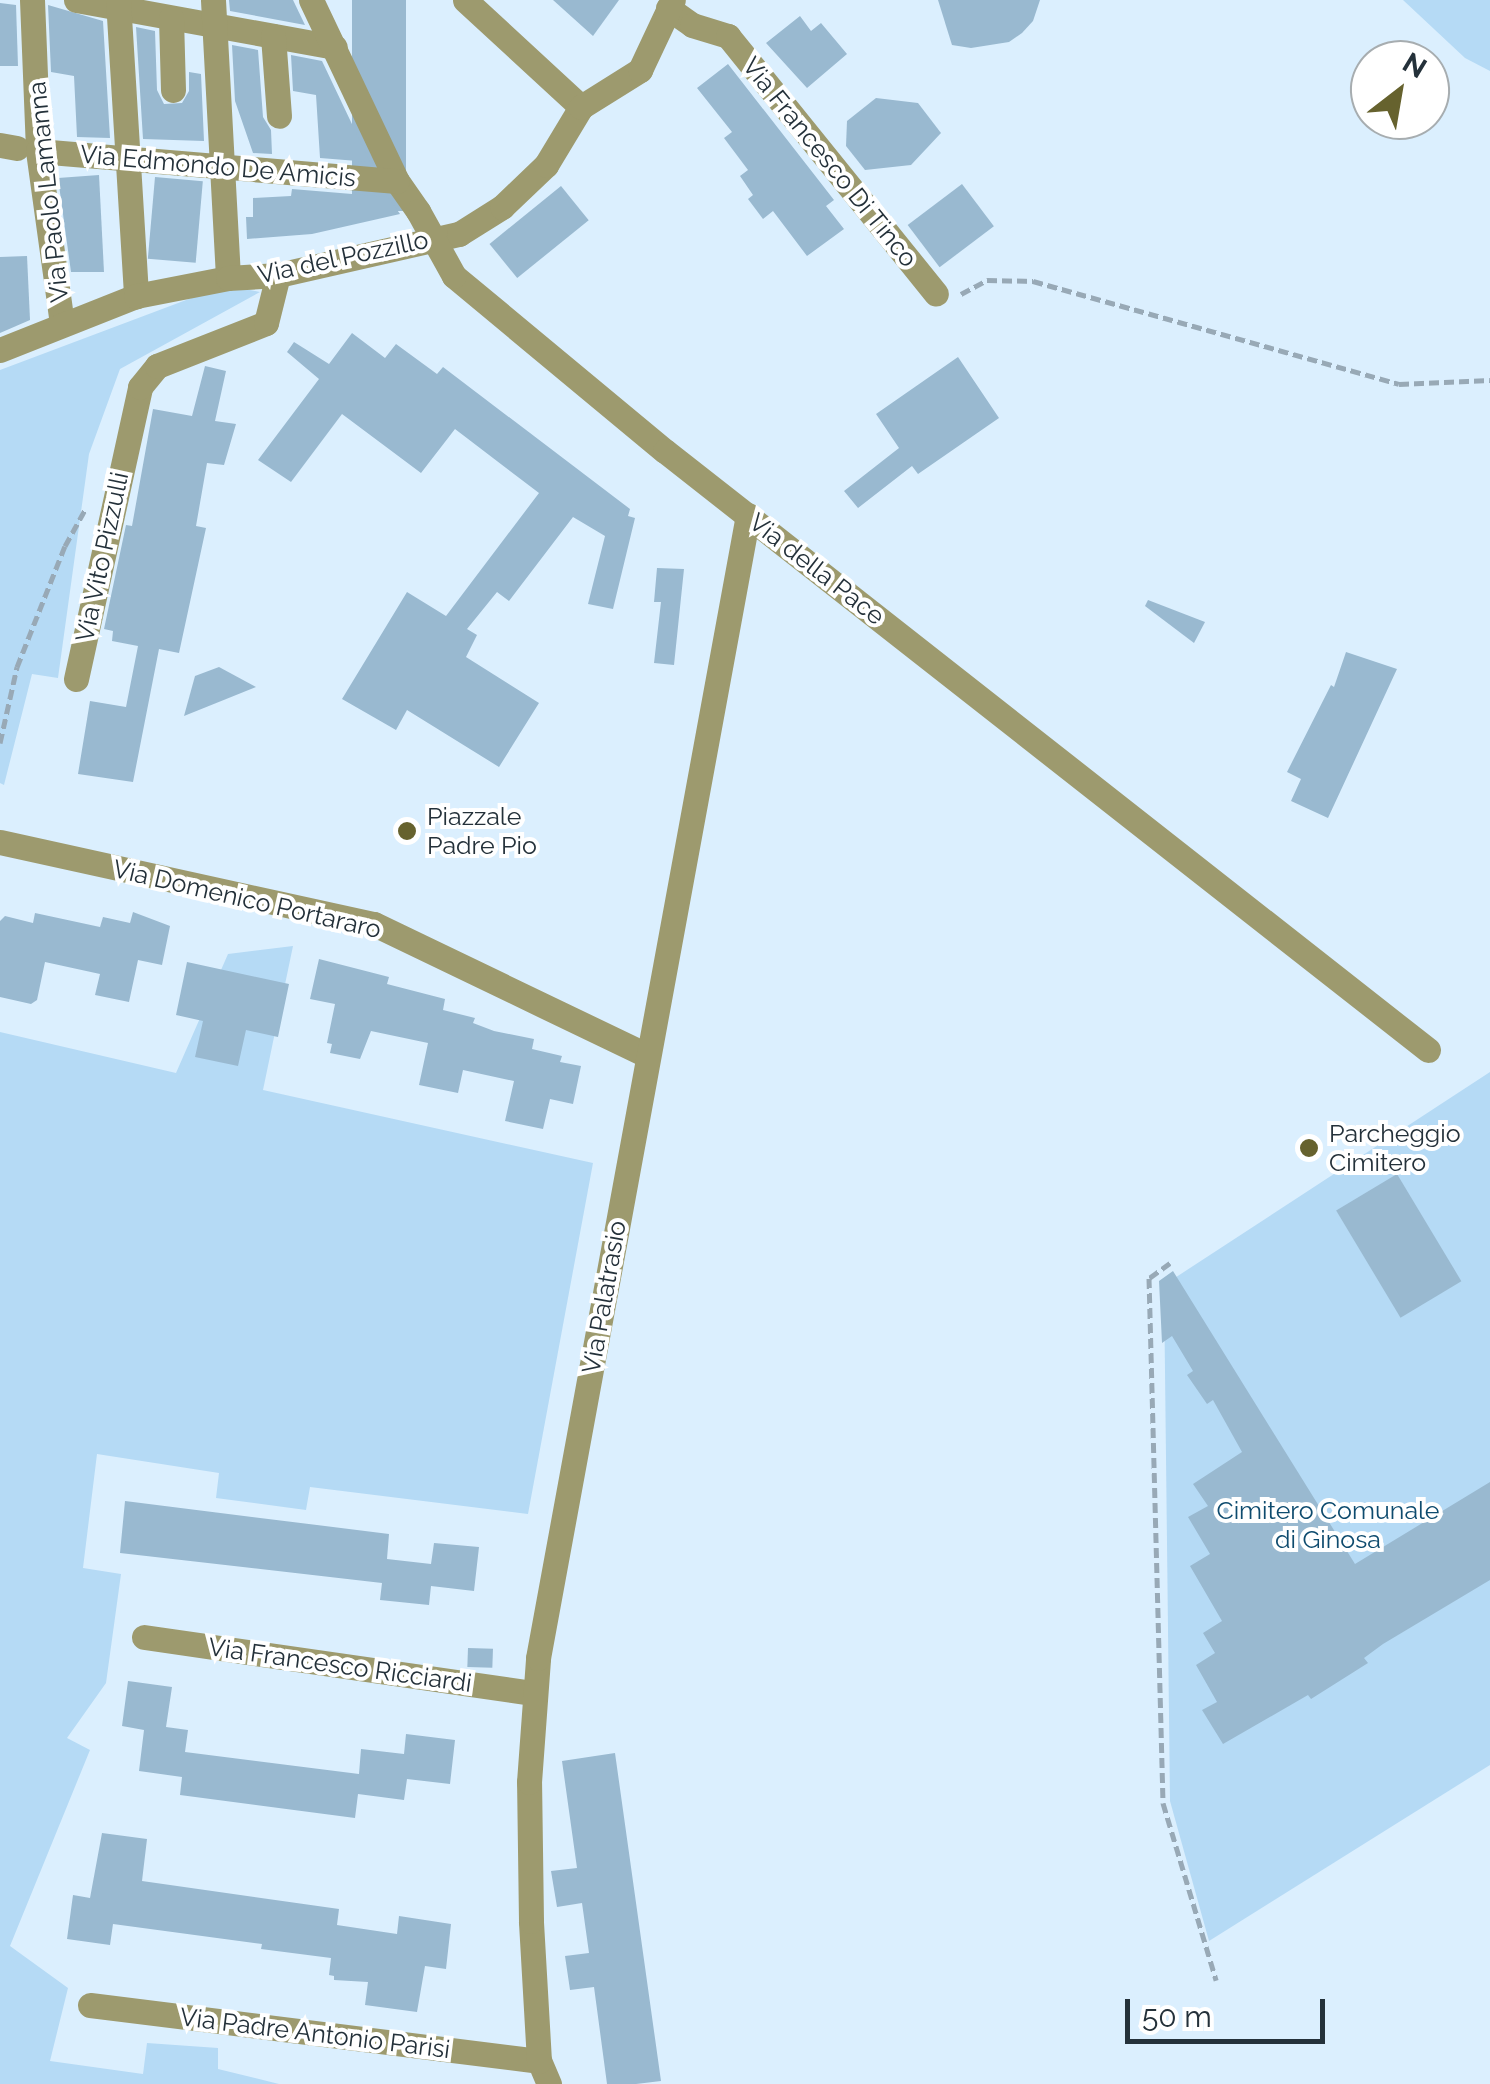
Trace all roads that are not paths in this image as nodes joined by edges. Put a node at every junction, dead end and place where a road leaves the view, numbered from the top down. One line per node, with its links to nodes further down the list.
1 (32, 0): 14 (street, Via Paolo Lamanna)
2 (76, 0): 5 (street)
3 (312, 0): 10 (street, Via della Pace)
4 (465, 0): 12 (street)
5 (118, 4): 8 (street); 15 (street)
6 (671, 4): 12 (street); 20 (street, Via Francesco Di Tinco)
7 (214, 13): 8 (street); 9 (street); 16 (street)
8 (171, 18): 11 (street)
9 (274, 36): 10 (street); 13 (street)
10 (335, 47): 17 (street, Via della Pace)
11 (173, 90)
12 (582, 107): 18 (street, Via del Pozzillo)
13 (279, 116)
14 (18, 148): 15 (street, Via Edmondo De Amicis); 22 (street, Via Paolo Lamanna)
15 (128, 159): 16 (street, Via Edmondo De Amicis); 21 (street)
16 (222, 166): 17 (street, Via Edmondo De Amicis); 19 (street)
17 (397, 181): 24 (street, Via della Pace, bridge)
18 (278, 276): 19 (street, Via del Pozzillo); 25 (street, Via Vito Pizzulli)
19 (228, 278): 21 (street, Via del Pozzillo)
20 (936, 294)
21 (136, 296): 22 (street, Via del Pozzillo)
22 (62, 323): 23 (street, Via del Pozzillo)
23 (0, 350)
24 (748, 515): 27 (street, Via della Pace); 28 (street, Via Palatrasio)
25 (76, 678)
26 (0, 842): 28 (street, Via Domenico Portararo)
27 (1428, 1050)
28 (648, 1056): 30 (street, Via Palatrasio)
29 (144, 1636): 30 (street, Via Francesco Ricciardi)
30 (535, 1693): 32 (street, Via Palatrasio)
31 (90, 2005): 32 (street, Via Padre Antonio Parisi)
32 (544, 2072)

